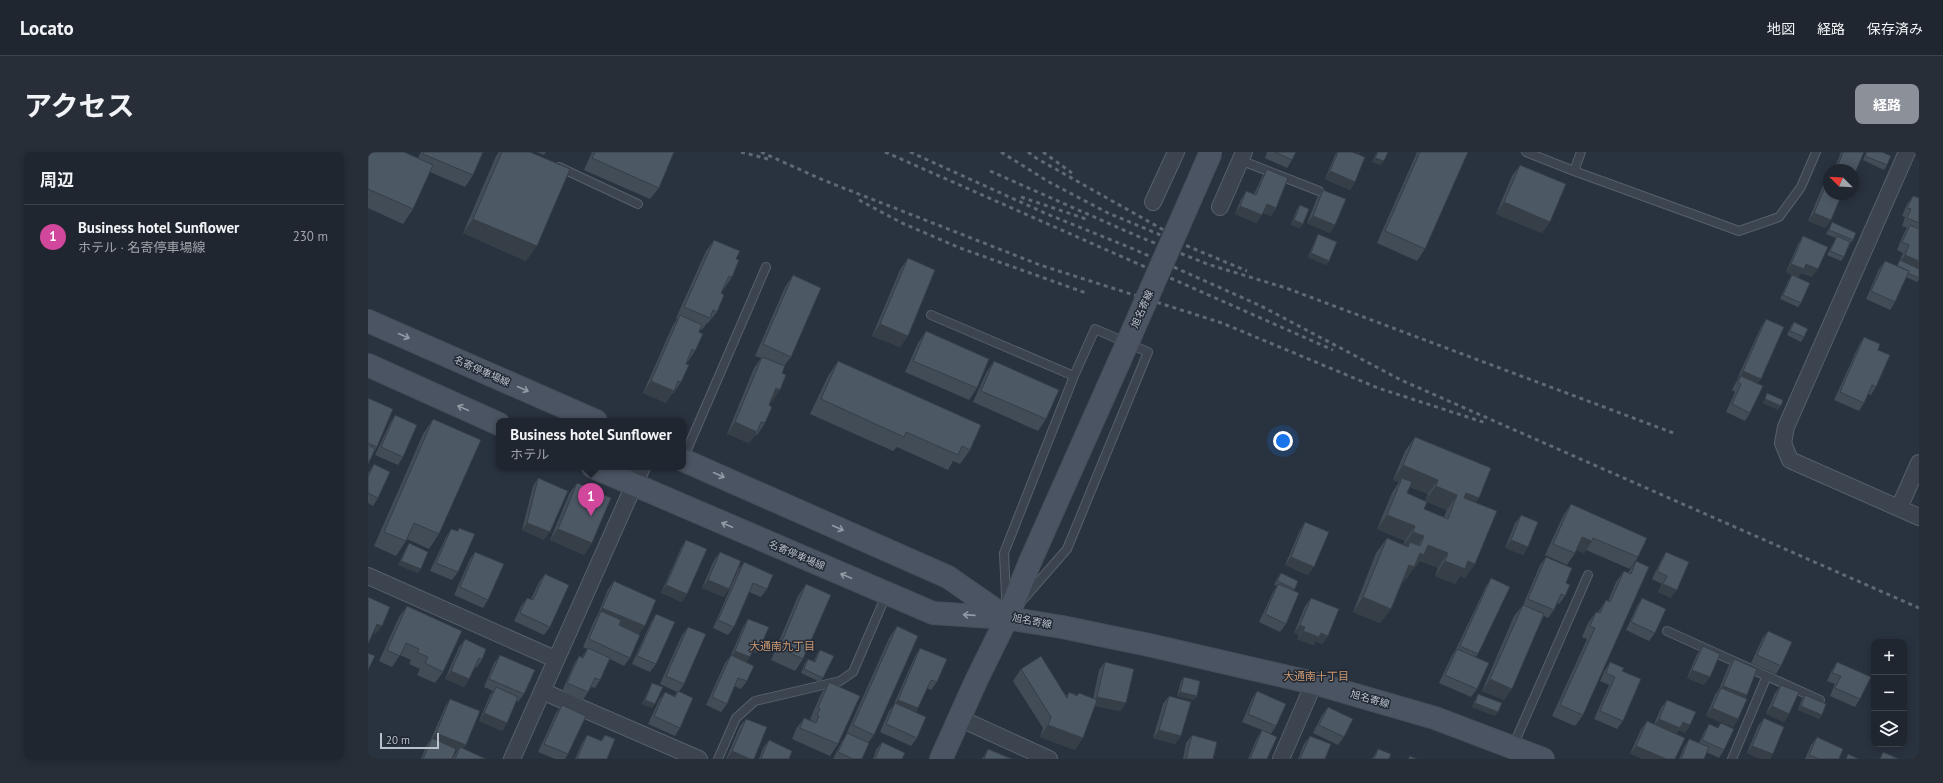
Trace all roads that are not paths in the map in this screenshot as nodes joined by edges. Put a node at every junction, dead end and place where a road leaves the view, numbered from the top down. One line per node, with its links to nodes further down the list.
1 (1176, 152): 11 (street)
2 (1211, 152): 31 (main road, 旭名寄線, bridge)
3 (1526, 152): 9 (lane)
4 (1581, 152): 9 (lane)
5 (1816, 152): 9 (lane)
6 (1907, 152): 26 (street)
7 (1242, 156): 10 (lane); 13 (street)
8 (554, 165): 12 (lane)
9 (1574, 172)
10 (1319, 191)
11 (1153, 202)
12 (638, 204)
13 (1220, 207)
14 (766, 267): 21 (lane)
15 (930, 315): 18 (lane)
16 (368, 321): 19 (main road, 名寄停車場線, one-way to 19)
17 (368, 365): 20 (main road, one-way to 17)
18 (1074, 376): 31 (lane); 31 (lane)
19 (589, 418)
20 (496, 423)
21 (686, 453)
22 (686, 461): 31 (main road, one-way to 31)
23 (1919, 463): 26 (street)
24 (608, 470): 25 (main road, 名寄停車場線)
25 (638, 476): 30 (main road, 名寄停車場線, one-way to 25); 33 (street)
26 (1899, 508): 27 (street)
27 (1919, 517)
28 (1588, 574): 39 (lane)
29 (368, 576): 33 (street)
30 (887, 593): 31 (main road, 名寄停車場線, one-way to 30); 42 (lane)
31 (1008, 618): 35 (main road, 旭名寄線); 38 (main road)
32 (1667, 631): 34 (lane)
33 (555, 659): 36 (street)
34 (1766, 678): 37 (lane); 47 (lane)
35 (1314, 683): 39 (main road, 旭名寄線); 45 (street)
36 (542, 691): 40 (street); 41 (street)
37 (1820, 700)
38 (959, 718): 43 (main road); 44 (street)
39 (1513, 747): 46 (main road, 旭名寄線)
40 (512, 759)
41 (699, 759)
42 (718, 759)
43 (941, 759)
44 (1049, 759)
45 (1281, 759)
46 (1543, 759)
47 (1732, 759)

